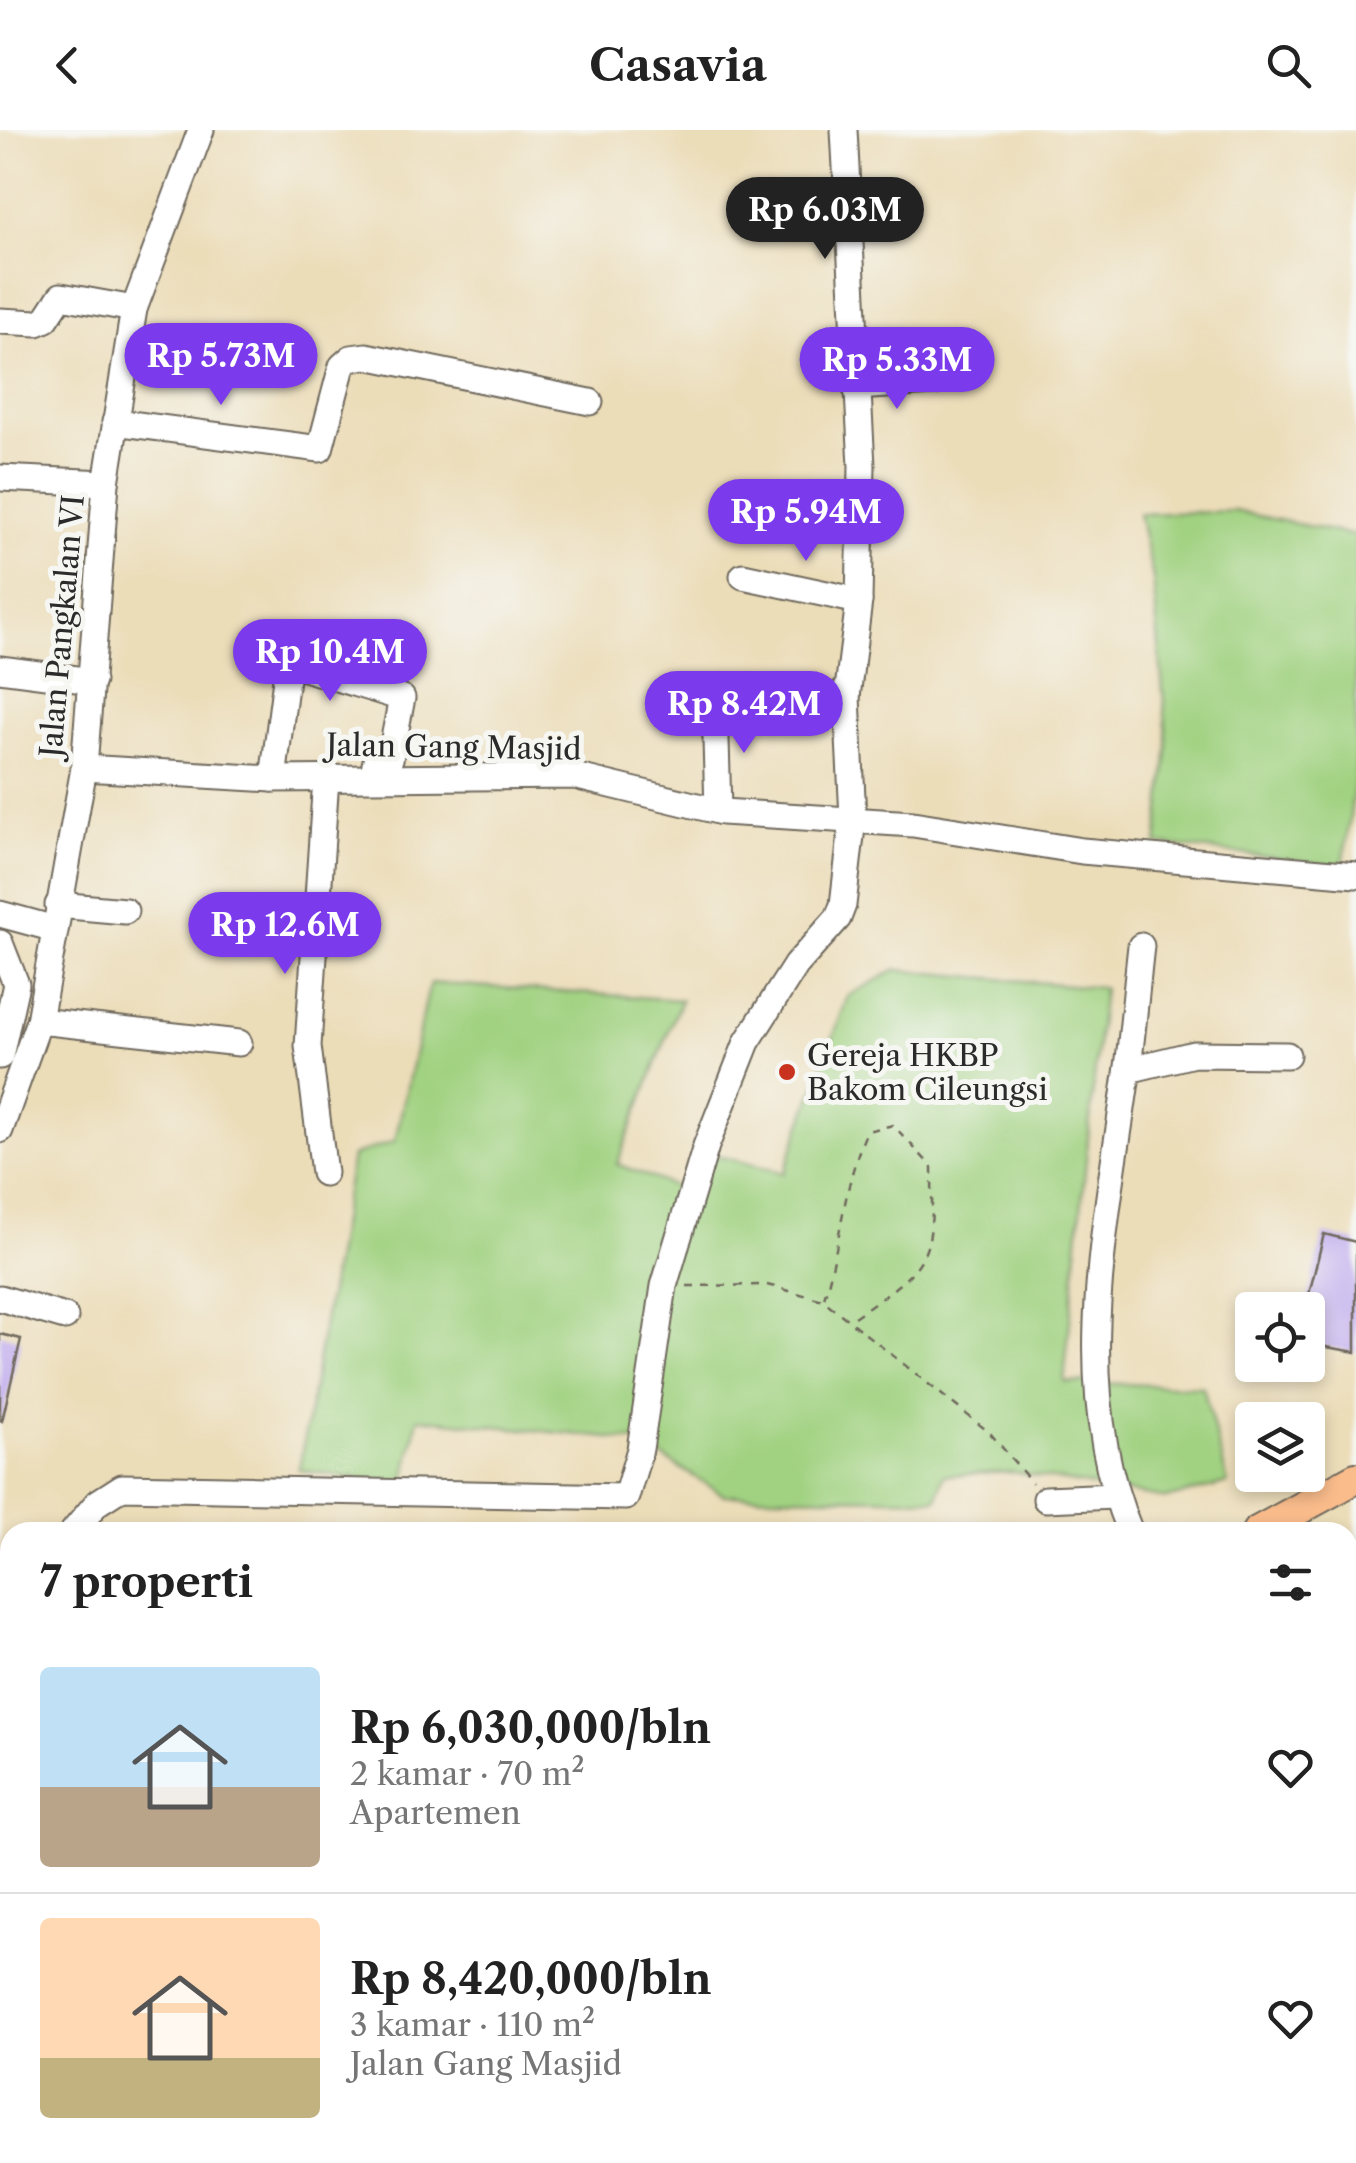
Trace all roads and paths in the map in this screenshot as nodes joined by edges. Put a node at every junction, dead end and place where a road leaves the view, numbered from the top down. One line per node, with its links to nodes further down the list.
1 (201, 130): 3 (street, Jalan Pangkalan VI)
2 (846, 132): 6 (street)
3 (134, 308): 4 (street); 8 (street, Jalan Pangkalan VI)
4 (0, 321)
5 (936, 382): 6 (street)
6 (854, 388): 12 (street)
7 (590, 402): 8 (street)
8 (115, 422): 10 (street, Jalan Pangkalan VI)
9 (0, 478): 10 (street)
10 (106, 483): 14 (street, Jalan Pangkalan VI)
11 (744, 576): 12 (street)
12 (859, 601): 16 (street)
13 (0, 668): 14 (street)
14 (92, 681): 18 (street, Jalan Pangkalan VI)
15 (758, 690): 16 (street)
16 (847, 696): 23 (street)
17 (714, 703): 22 (street)
18 (84, 768): 21 (street, Jalan Gang Masjid); 27 (street, Jalan Pangkalan VI)
19 (326, 778): 20 (street, Jalan Gang Masjid); 21 (street, Jalan Gang Masjid); 36 (street)
20 (372, 778): 21 (street); 22 (street, Jalan Gang Masjid)
21 (273, 779)
22 (718, 812): 23 (street, Jalan Gang Masjid)
23 (853, 818): 24 (street, Jalan Gang Masjid); 37 (street)
24 (1356, 875)
25 (125, 911): 27 (street)
26 (0, 914): 27 (street)
27 (56, 917): 30 (street, Jalan Pangkalan VI)
28 (0, 943): 33 (street)
29 (1141, 946): 34 (street)
30 (39, 1021): 31 (street); 35 (street, Jalan Pangkalan VI)
31 (239, 1044)
32 (1287, 1055): 34 (street)
33 (0, 1056)
34 (1128, 1070): 43 (street)
35 (0, 1130)
36 (324, 1173)
37 (664, 1286): 39 (path); 45 (street)
38 (0, 1298): 40 (street)
39 (824, 1300): 41 (path); 41 (path)
40 (66, 1317)
41 (852, 1319): 44 (path)
42 (1356, 1478): 47 (main road)
43 (1114, 1496): 44 (street); 46 (street)
44 (1046, 1499)
45 (81, 1522)
46 (1126, 1522)
47 (1283, 1522)

